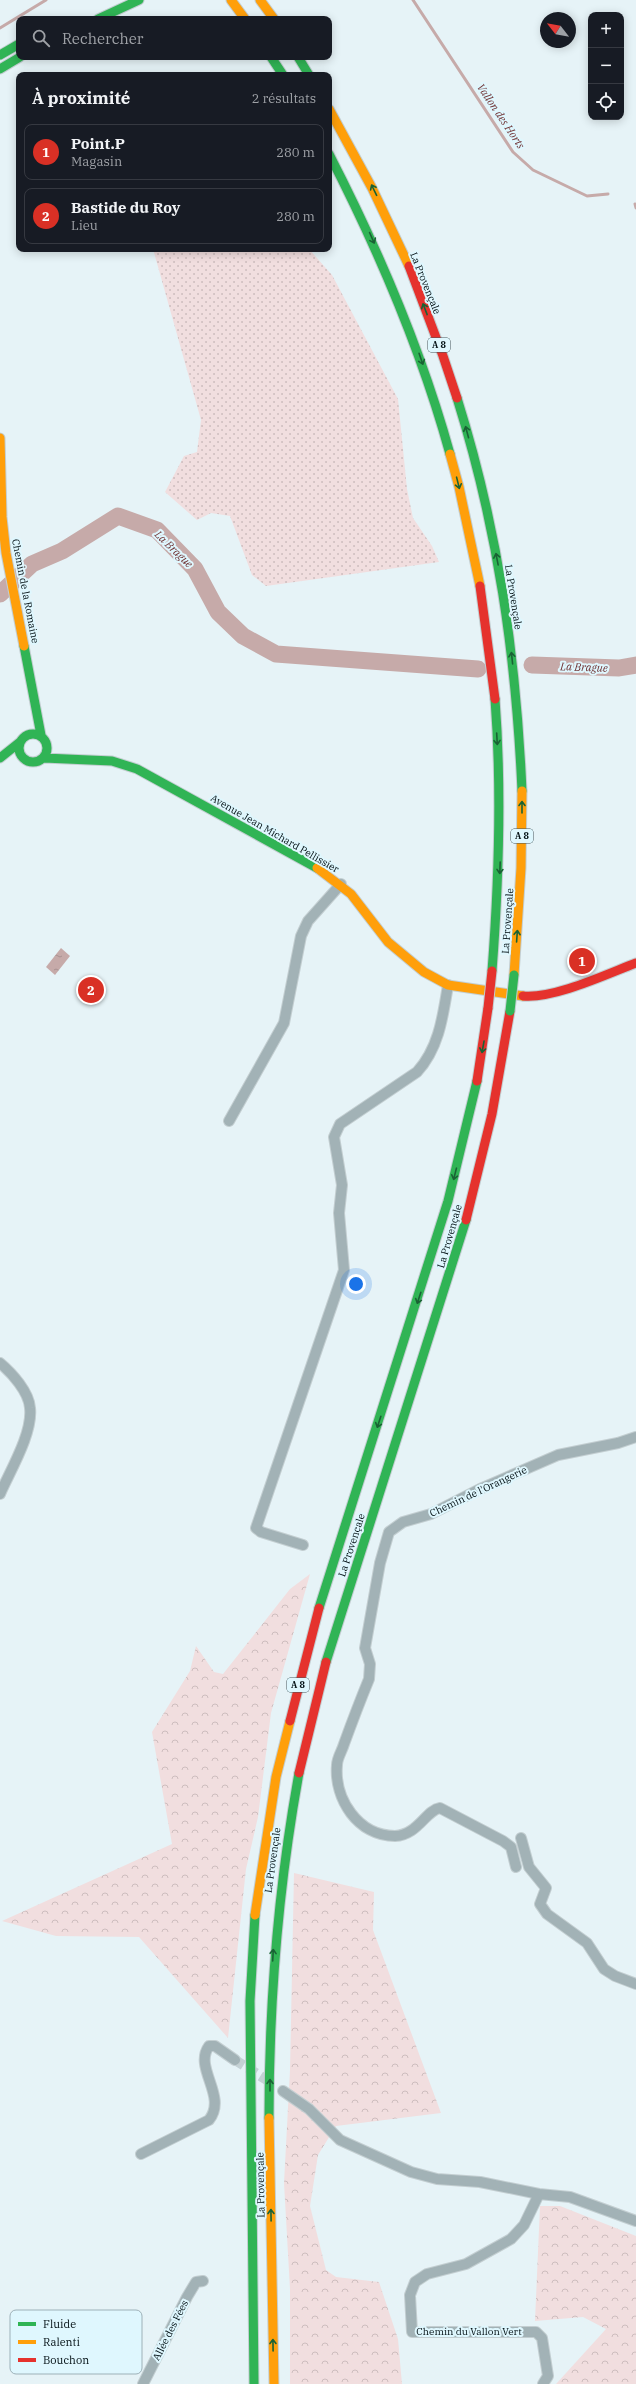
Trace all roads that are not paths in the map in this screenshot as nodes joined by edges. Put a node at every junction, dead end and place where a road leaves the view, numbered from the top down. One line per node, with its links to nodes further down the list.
1 (139, 0): 4 (main road)
2 (231, 0): 5 (main road)
3 (260, 0): 6 (main road)
4 (104, 16)
5 (243, 16)
6 (272, 16)
7 (16, 46): 8 (main road)
8 (0, 55)
9 (16, 59): 12 (main road)
10 (273, 60): 13 (main road)
11 (300, 60): 14 (main road)
12 (0, 69)
13 (281, 72)
14 (307, 72)
15 (332, 114): 46 (main road, La Provençale / A 8, one-way to 15, bridge)
16 (332, 160): 45 (main road, La Provençale / A 8, one-way to 45, bridge)
17 (0, 438): 18 (main road, Chemin de la Romaine)
18 (35, 700): 19 (main road, Chemin de la Romaine); 20 (main road, Chemin de la Romaine)
19 (41, 735): 20 (main road); 21 (main road)
20 (22, 739): 22 (main road); 23 (main road)
21 (48, 746): 24 (main road); 25 (main road, Avenue Jean Michard Pellissier)
22 (0, 758)
23 (23, 758): 24 (main road); 26 (main road)
24 (44, 758): 25 (main road, Avenue Jean Michard Pellissier)
25 (80, 759): 27 (main road, Avenue Jean Michard Pellissier)
26 (0, 766)
27 (341, 884): 29 (main road, Avenue Jean Michard Pellissier); 30 (street)
28 (636, 963): 29 (main road, Avenue Jean Michard Pellissier)
29 (448, 985): 34 (street)
30 (229, 1121)
31 (0, 1363): 33 (street)
32 (636, 1437): 36 (street, Chemin de l'Orangerie)
33 (0, 1494)
34 (303, 1546)
35 (521, 1838): 37 (street)
36 (516, 1867)
37 (636, 1984)
38 (235, 2060): 40 (street)
39 (283, 2091): 41 (street)
40 (141, 2154)
41 (539, 2194): 42 (street); 47 (street, Chemin du Vallon Vert)
42 (636, 2221)
43 (203, 2281): 44 (street, Allée des Fées)
44 (143, 2384)
45 (254, 2384)
46 (274, 2384)
47 (544, 2384)

